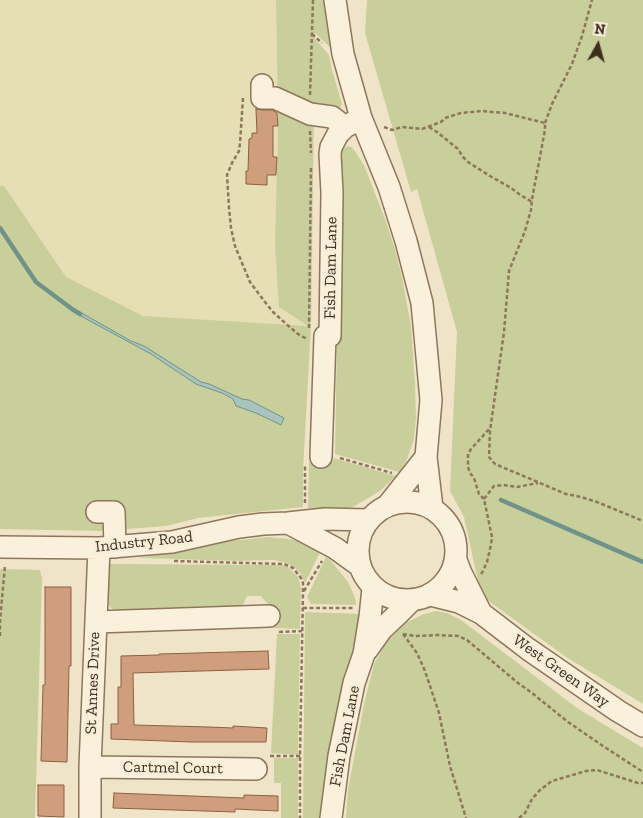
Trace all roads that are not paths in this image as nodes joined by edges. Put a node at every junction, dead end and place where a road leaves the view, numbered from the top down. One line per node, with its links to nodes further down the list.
1 (335, 0): 3 (street)
2 (262, 85): 3 (street)
3 (357, 125): 4 (street, Fish Dam Lane); 5 (street)
4 (321, 457)
5 (426, 457): 6 (street); 7 (street)
6 (388, 505): 7 (street); 9 (street)
7 (441, 510): 13 (street)
8 (97, 512): 11 (street, St Annes Drive)
9 (368, 520): 10 (street, Industry Road); 14 (street)
10 (296, 522): 11 (street, Industry Road); 14 (street)
11 (107, 548): 12 (street, Industry Road); 20 (street, St Annes Drive)
12 (3, 553)
13 (460, 555): 15 (street); 18 (street, West Green Way)
14 (360, 566): 16 (street)
15 (431, 594): 17 (street); 18 (street, West Green Way)
16 (372, 598): 17 (street); 21 (street, Fish Dam Lane)
17 (410, 601): 21 (street, Fish Dam Lane)
18 (482, 613): 22 (street, West Green Way)
19 (264, 617): 20 (street)
20 (96, 622): 23 (street, St Annes Drive)
21 (364, 654): 26 (street, Fish Dam Lane)
22 (643, 726)
23 (90, 767): 24 (street, Cartmel Court); 25 (street, St Annes Drive)
24 (256, 769)
25 (90, 818)
26 (331, 818)

